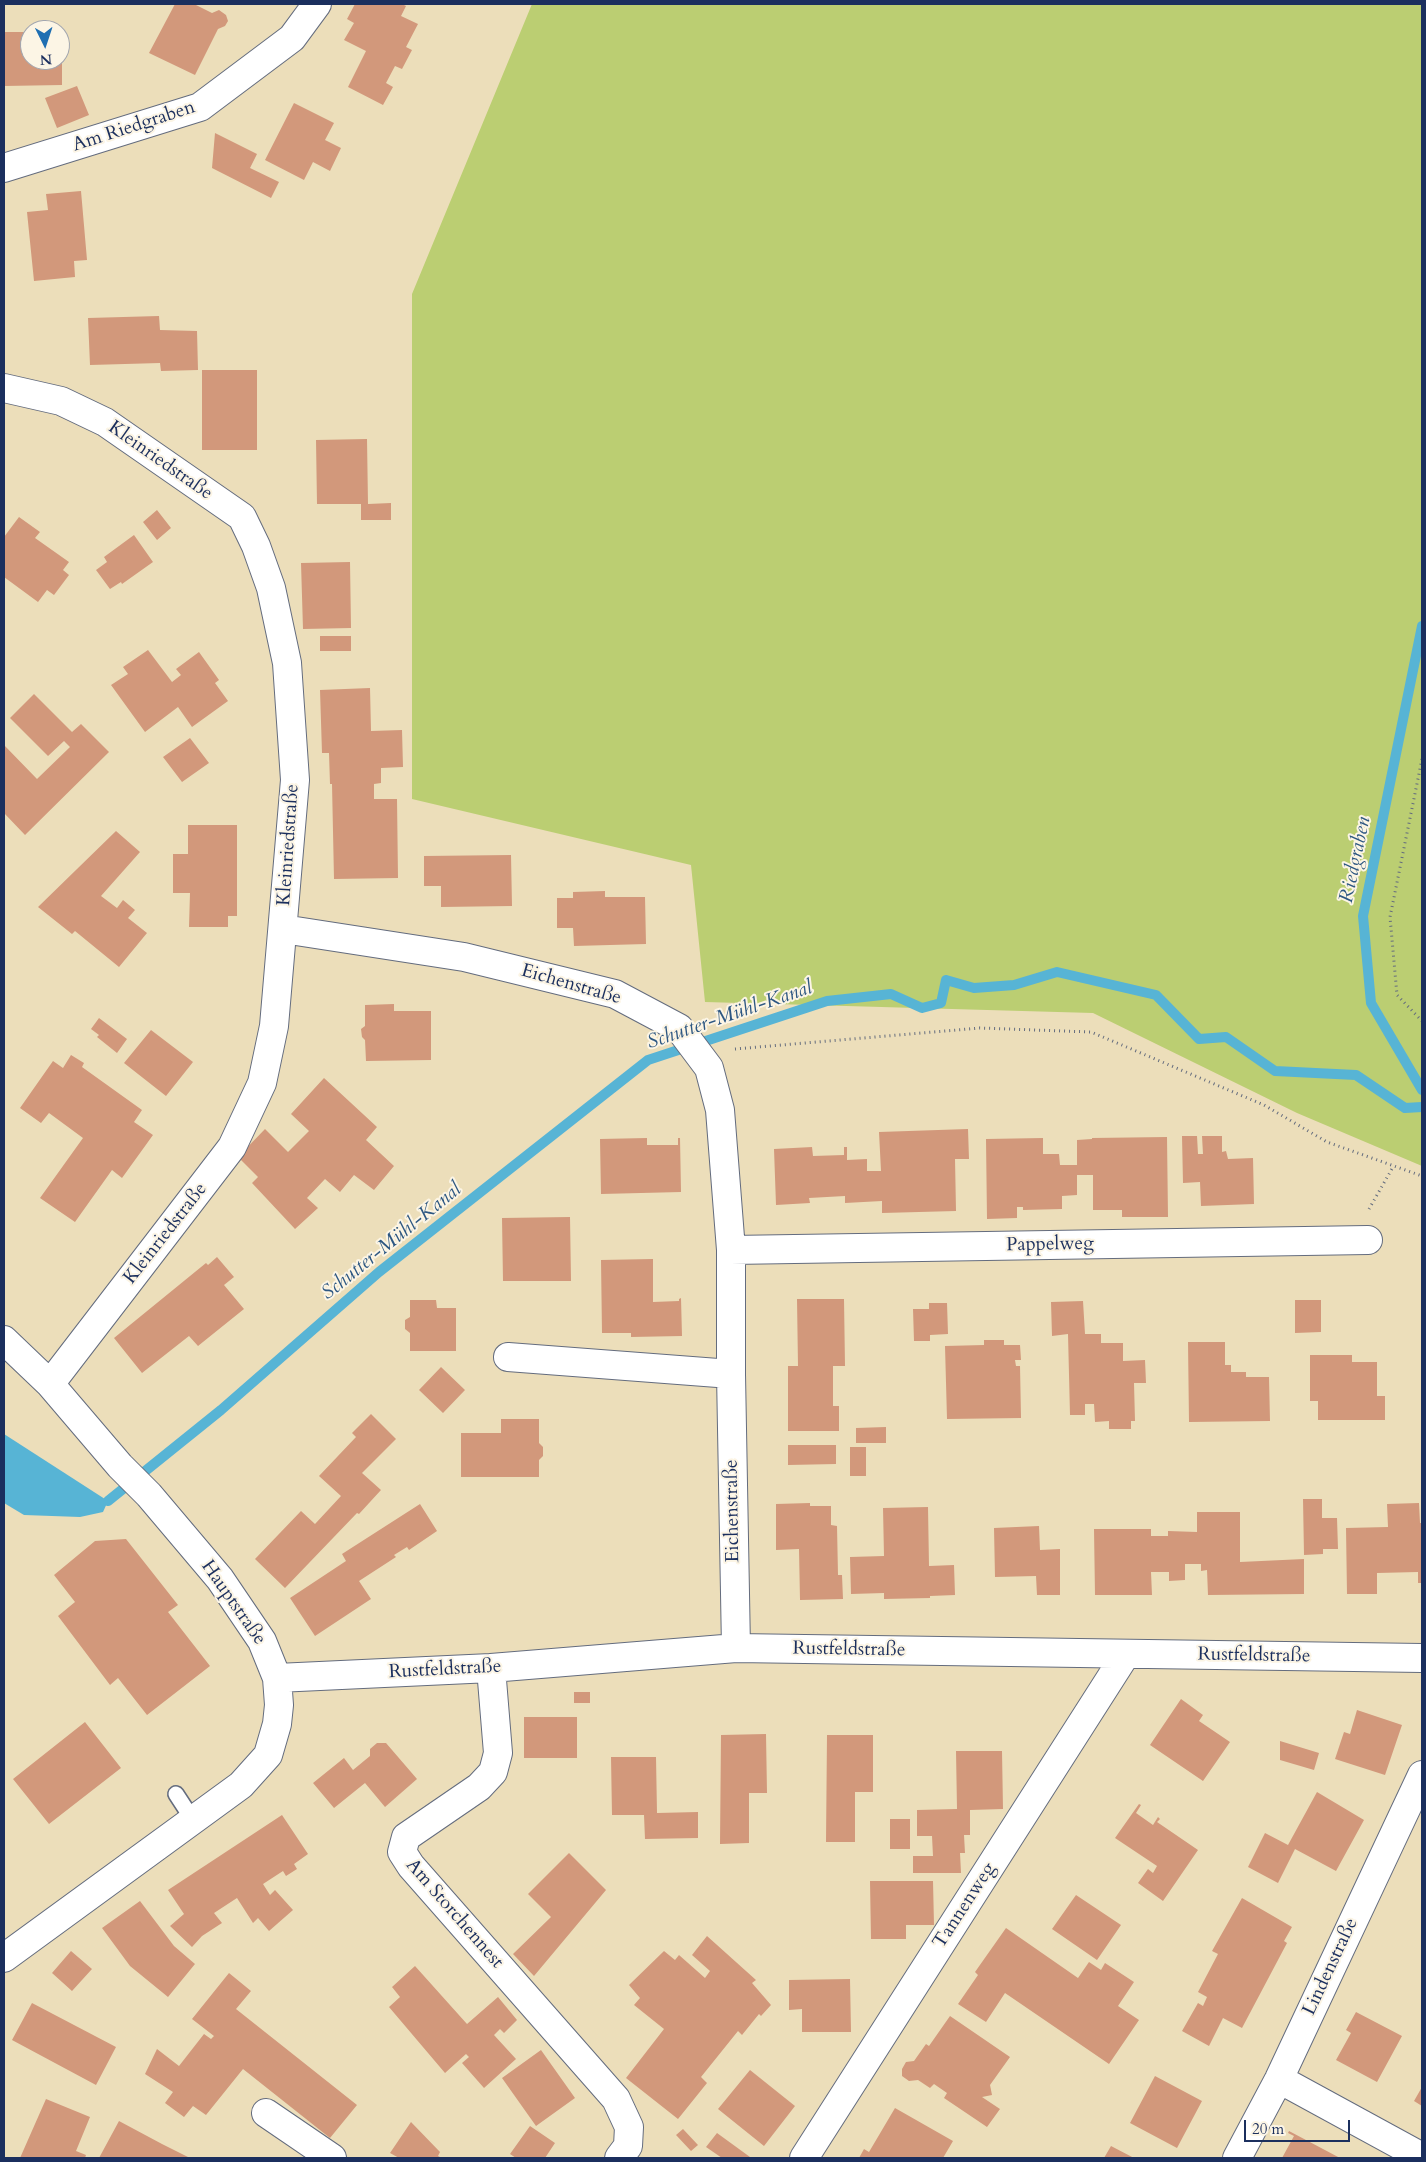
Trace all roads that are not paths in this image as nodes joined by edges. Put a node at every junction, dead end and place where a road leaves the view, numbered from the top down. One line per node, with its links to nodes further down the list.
1 (317, 4): 2 (street, Am Riedgraben)
2 (4, 168)
3 (4, 388): 4 (street, Kleinriedstraße)
4 (282, 929): 6 (street, Eichenstraße); 10 (street, Kleinriedstraße)
5 (1360, 1240): 6 (street, Pappelweg)
6 (731, 1250): 9 (street, Eichenstraße)
7 (4, 1340): 10 (street, Hauptstraße)
8 (508, 1357): 9 (street)
9 (731, 1374): 11 (street, Eichenstraße)
10 (50, 1384): 15 (street, Hauptstraße)
11 (736, 1648): 12 (street, Rustfeldstraße); 14 (street, Rustfeldstraße)
12 (1126, 1654): 13 (street, Rustfeldstraße); 25 (street, Tannenweg)
13 (1422, 1658)
14 (491, 1668): 15 (street, Rustfeldstraße); 24 (street, Am Storchennest)
15 (277, 1678): 18 (street, Hauptstraße)
16 (1422, 1775): 20 (street, Lindenstraße)
17 (176, 1794): 18 (lane)
18 (193, 1820): 19 (street, Hauptstraße)
19 (4, 1958)
20 (1278, 2079): 22 (street); 26 (street, Lindenstraße)
21 (266, 2113): 23 (street)
22 (1422, 2157)
23 (332, 2158)
24 (619, 2158)
25 (804, 2158)
26 (1237, 2158)

